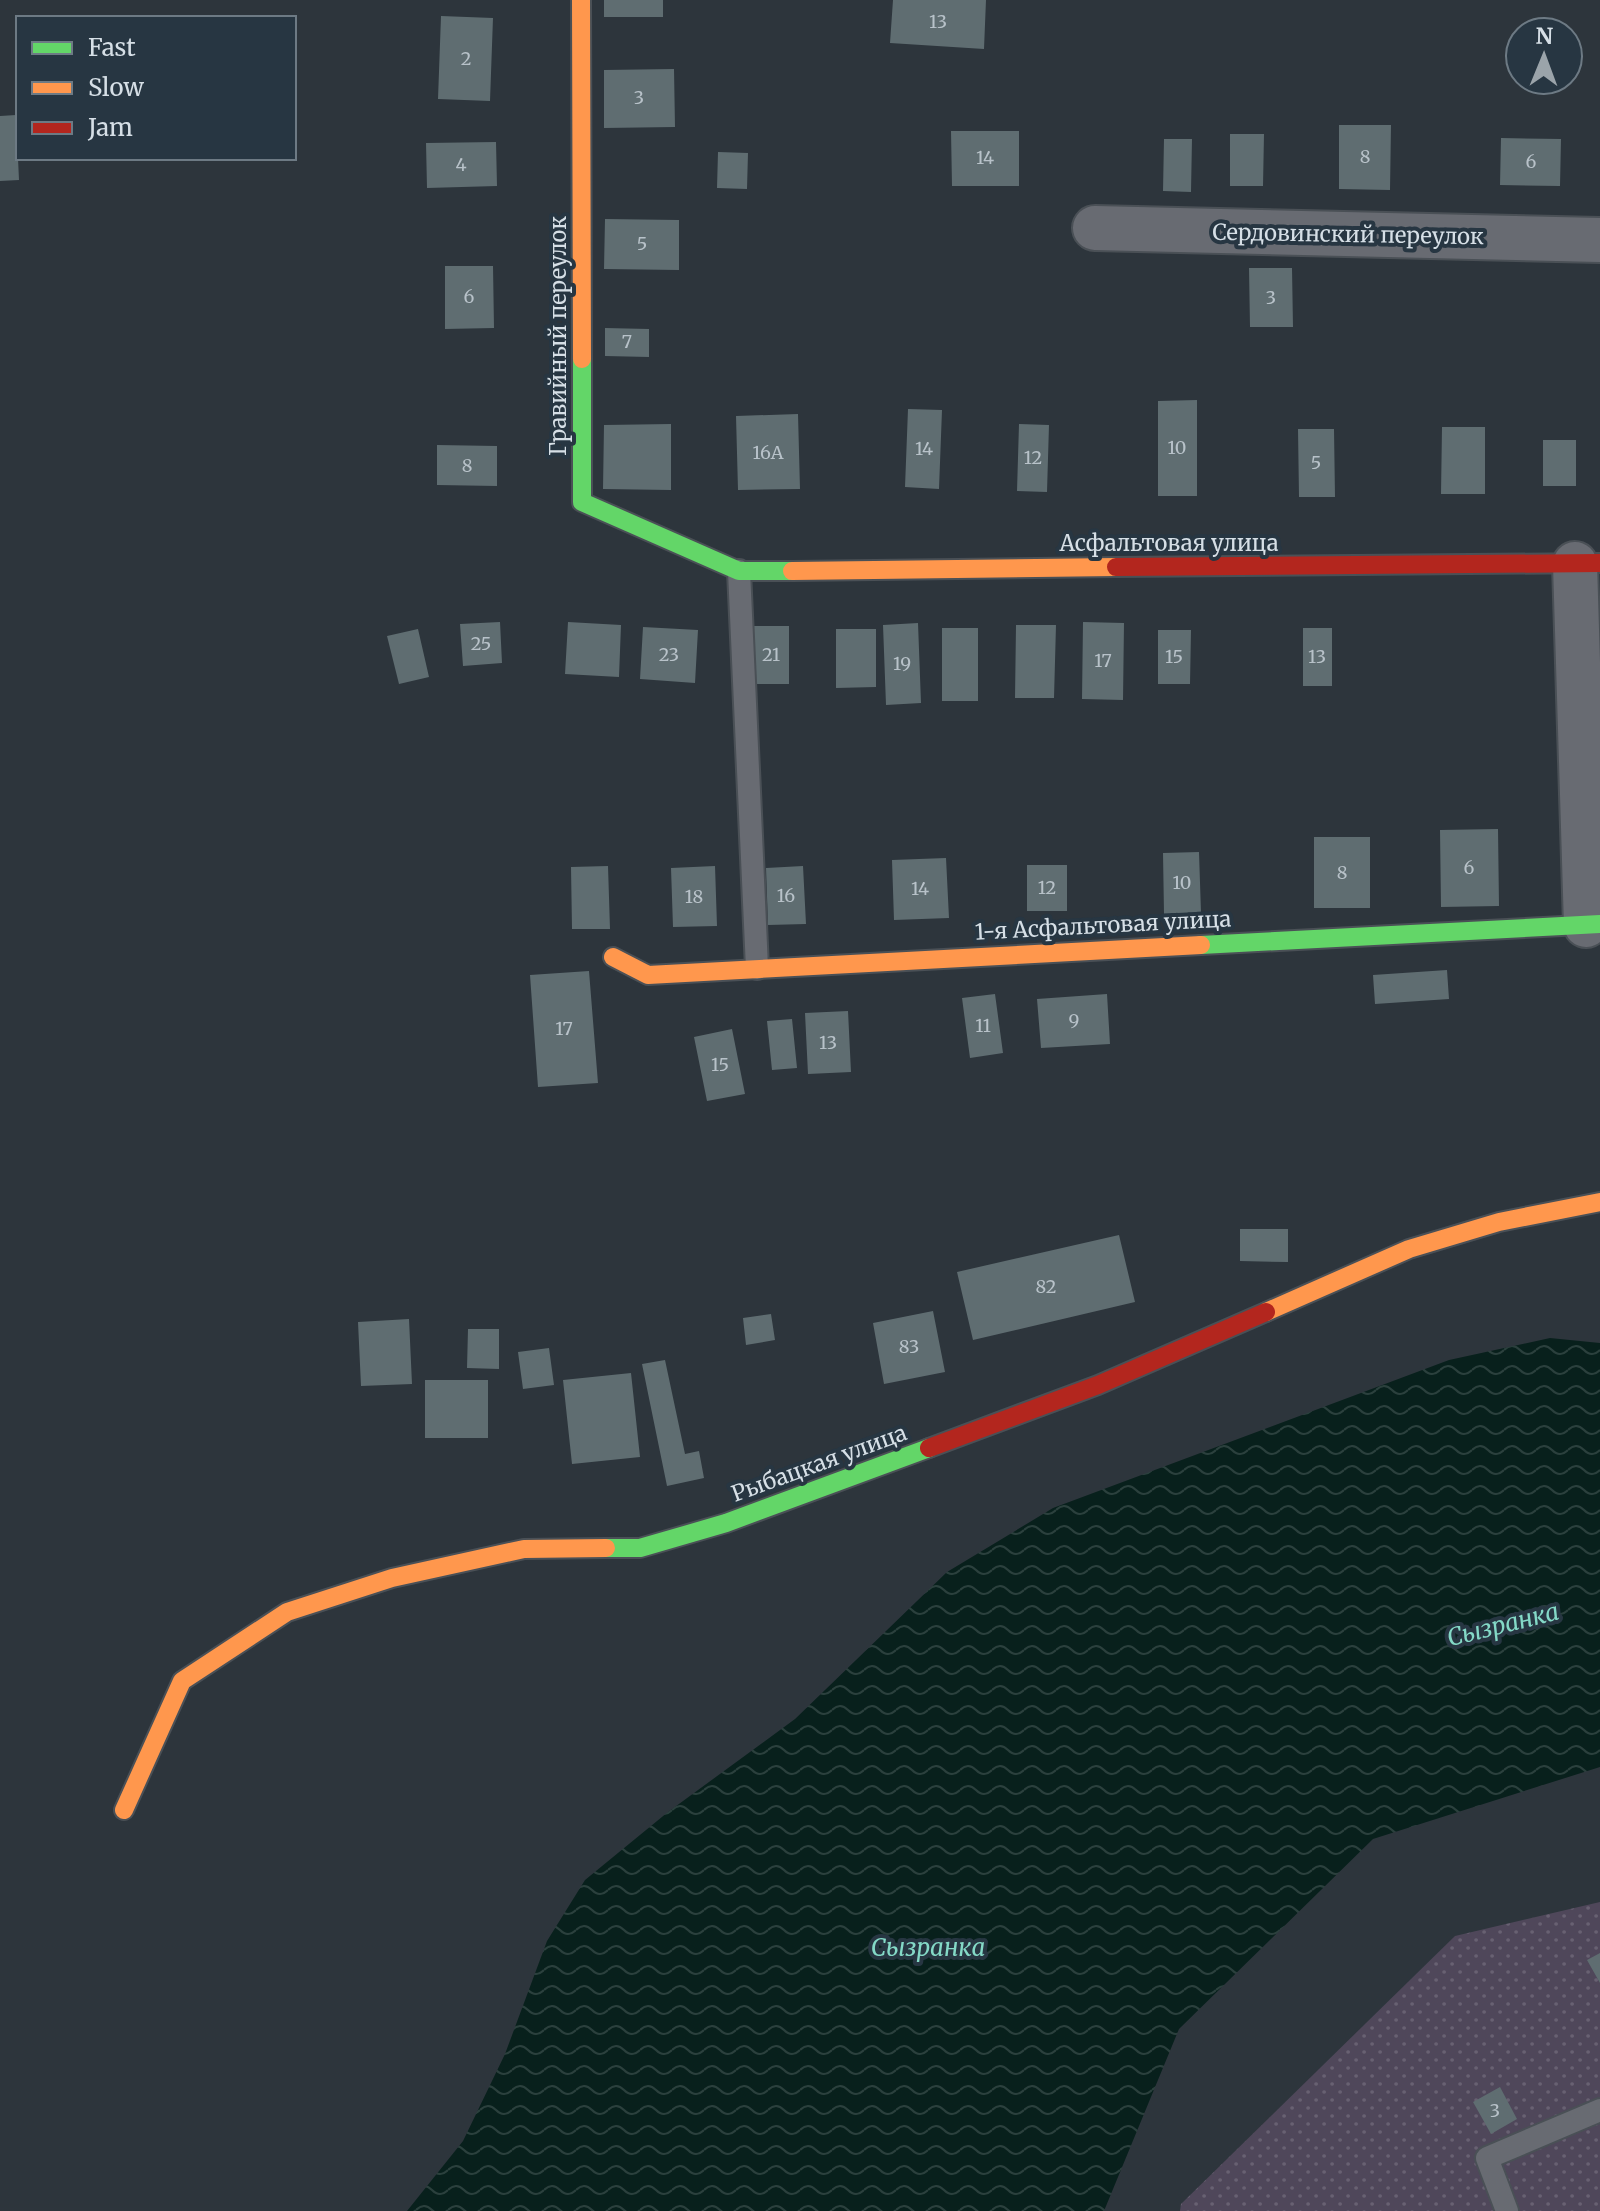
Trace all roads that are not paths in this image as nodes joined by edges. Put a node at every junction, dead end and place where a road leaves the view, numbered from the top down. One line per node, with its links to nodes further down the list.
1 (581, 0): 5 (street, Гравийный переулок)
2 (1095, 228): 3 (street, Сердовинский переулок)
3 (1600, 240)
4 (1587, 563): 5 (street, Асфальтовая улица); 6 (street)
5 (739, 571): 8 (lane)
6 (1593, 925): 8 (street, 1-я Асфальтовая улица)
7 (613, 957): 8 (street, 1-я Асфальтовая улица)
8 (757, 968)
9 (1600, 1202): 10 (street, Рыбацкая улица)
10 (124, 1810)
11 (1600, 2110): 12 (lane)
12 (1507, 2211)

